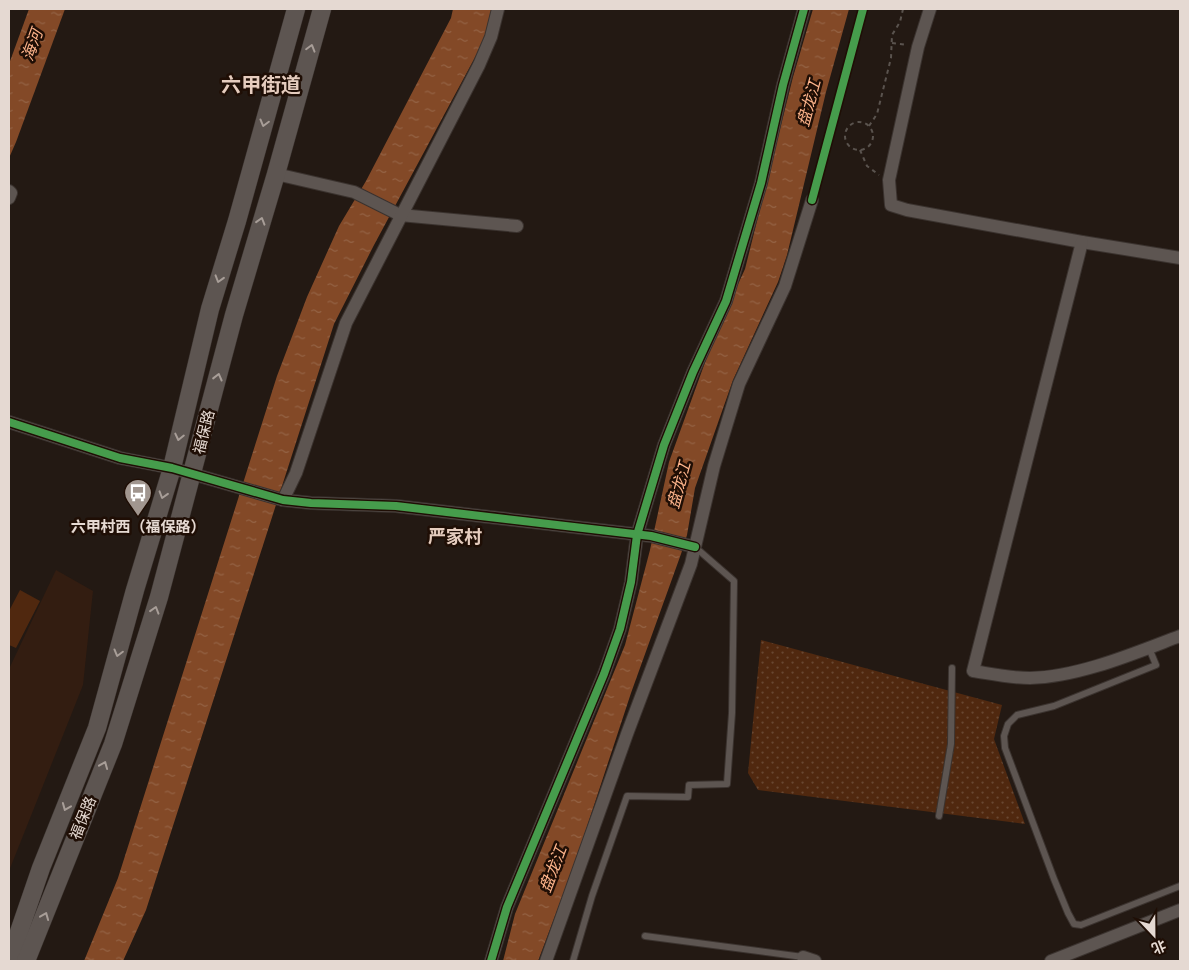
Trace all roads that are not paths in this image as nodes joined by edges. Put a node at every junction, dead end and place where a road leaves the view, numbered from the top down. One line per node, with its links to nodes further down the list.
1 (296, 9): 15 (main road, 福保路, one-way to 15)
2 (322, 9): 6 (main road, 福保路, one-way to 2)
3 (498, 9): 10 (street)
4 (804, 9): 18 (street)
5 (930, 9): 12 (street)
6 (276, 174): 10 (street); 16 (main road, 福保路, one-way to 6)
7 (9, 191): 8 (street)
8 (9, 198)
9 (812, 200): 19 (street)
10 (400, 215): 11 (street); 17 (street)
11 (517, 226)
12 (1082, 242): 13 (street); 21 (street)
13 (1180, 258)
14 (9, 422): 15 (street)
15 (172, 468): 16 (street); 28 (main road, 福保路, one-way to 28)
16 (192, 475): 17 (street); 29 (main road, 福保路, one-way to 16)
17 (283, 500): 18 (street)
18 (637, 535): 19 (street); 30 (street)
19 (695, 547): 31 (street); 32 (lane)
20 (1180, 636): 21 (street)
21 (1149, 648): 24 (lane)
22 (952, 668): 23 (lane)
23 (939, 816)
24 (1180, 886)
25 (1180, 910): 34 (street)
26 (645, 936): 27 (lane)
27 (803, 957): 33 (street)
28 (9, 961)
29 (26, 961)
30 (491, 961)
31 (546, 961)
32 (573, 961)
33 (815, 961)
34 (1051, 961)

